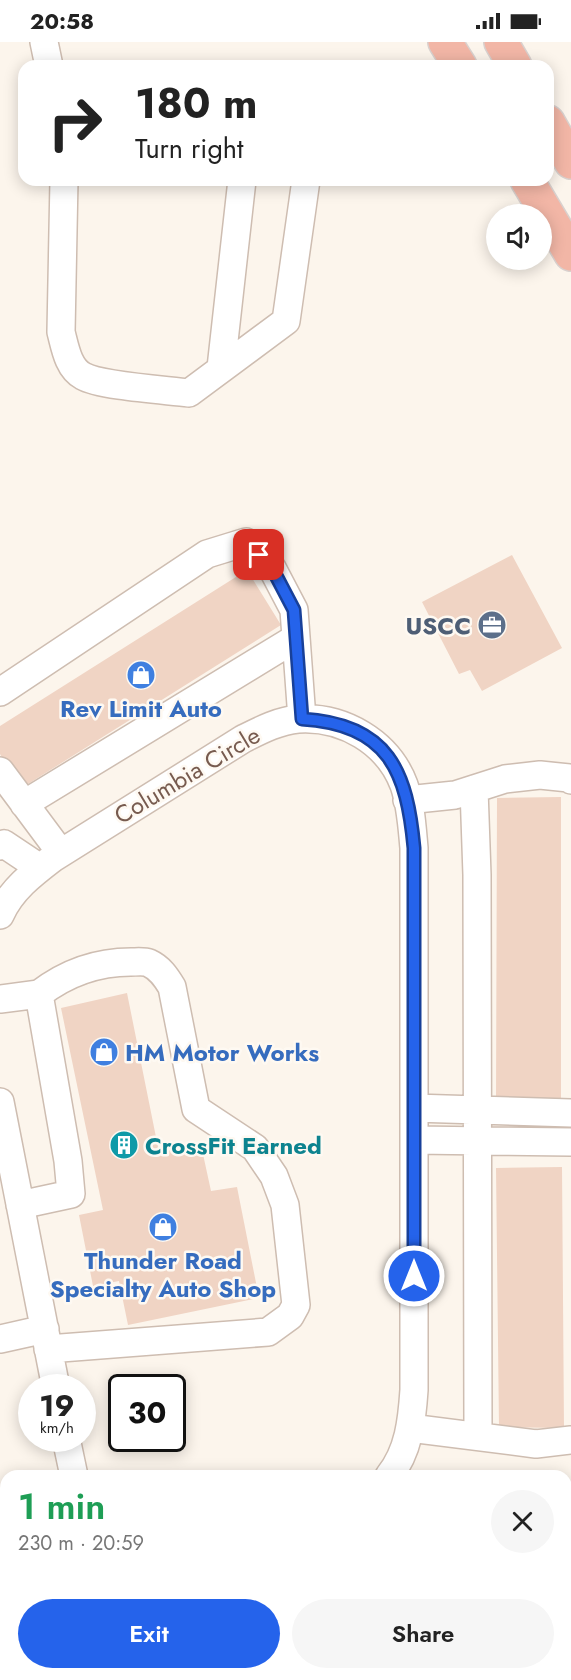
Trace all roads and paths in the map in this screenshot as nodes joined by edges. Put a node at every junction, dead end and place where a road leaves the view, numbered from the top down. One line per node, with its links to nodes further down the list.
1 (44, 42): 4 (street)
2 (446, 42): 5 (highway)
3 (501, 42): 6 (highway)
4 (48, 60)
5 (456, 60)
6 (512, 60)
7 (554, 132): 8 (highway)
8 (571, 162)
9 (64, 186): 14 (street)
10 (241, 186): 14 (street)
11 (305, 186): 14 (street)
12 (531, 186): 13 (highway)
13 (571, 254)
14 (221, 368)
15 (296, 638): 16 (street); 17 (street); 22 (street)
16 (0, 692)
17 (302, 719): 21 (street, Columbia Circle); 24 (street, Columbia Circle)
18 (0, 771): 22 (street)
19 (571, 780): 20 (street)
20 (474, 789): 21 (street); 30 (street)
21 (407, 800): 29 (street, Columbia Circle)
22 (24, 804): 24 (street)
23 (1, 843): 24 (street)
24 (50, 860): 25 (street, Columbia Circle)
25 (0, 915)
26 (39, 994): 27 (street); 35 (street); 37 (street)
27 (0, 999)
28 (0, 1105): 35 (street)
29 (414, 1108): 30 (street); 32 (street, Columbia Circle)
30 (478, 1110): 31 (street); 33 (street)
31 (571, 1113)
32 (414, 1140): 33 (street); 39 (street, Columbia Circle)
33 (478, 1141): 34 (street); 40 (street)
34 (571, 1142)
35 (20, 1205): 37 (street)
36 (0, 1339): 37 (street)
37 (47, 1339): 38 (street)
38 (53, 1374)
39 (410, 1428): 40 (street); 44 (street, Columbia Circle)
40 (478, 1436): 41 (street)
41 (571, 1440)
42 (69, 1452): 43 (street)
43 (73, 1470)
44 (392, 1470)

